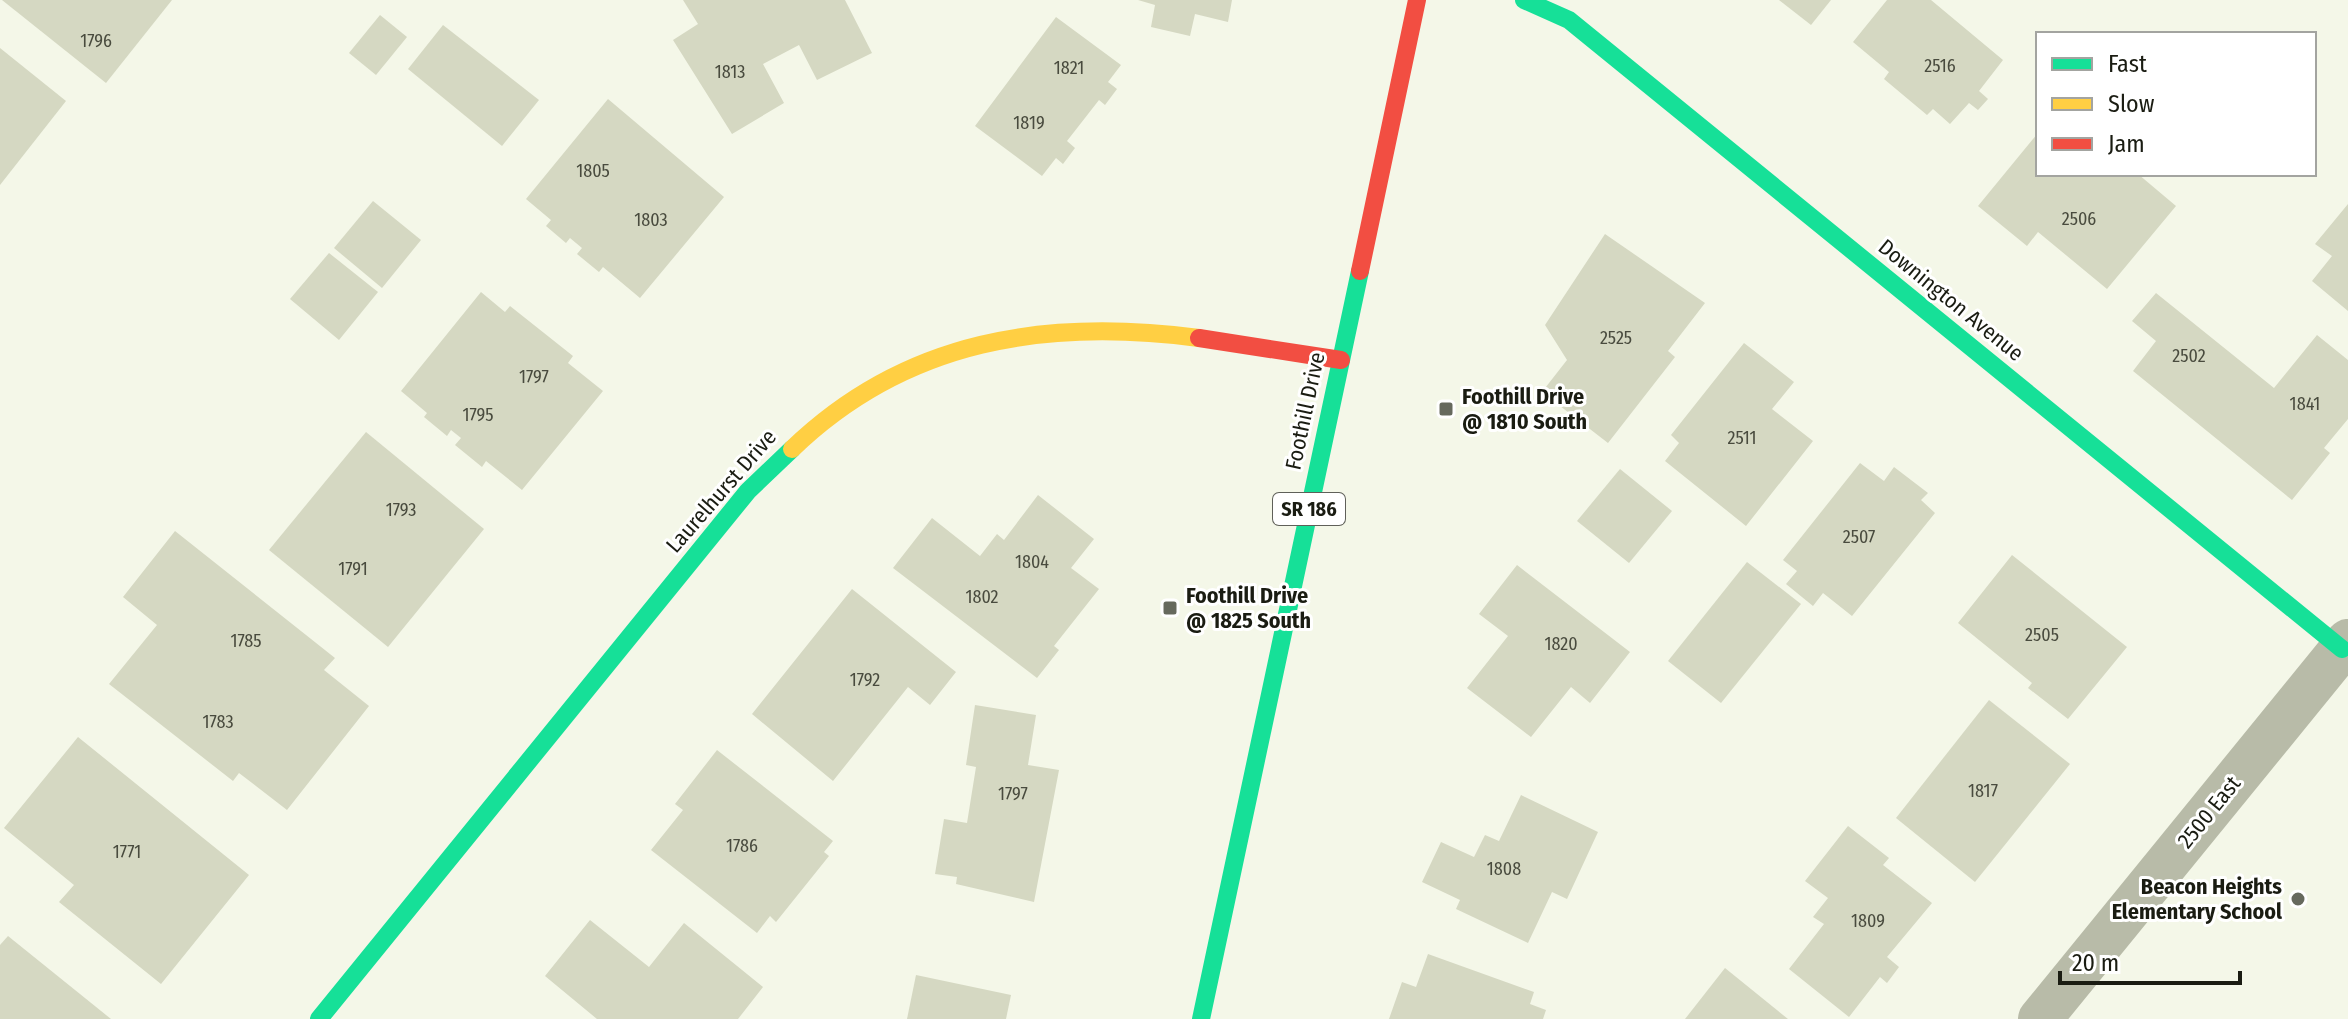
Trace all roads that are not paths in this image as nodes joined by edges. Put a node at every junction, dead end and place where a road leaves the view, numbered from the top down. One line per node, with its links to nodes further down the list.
1 (1417, 0): 3 (street, Foothill Drive / SR 186)
2 (1524, 0): 4 (street, Downington Avenue)
3 (1341, 360): 5 (street, Laurelhurst Drive); 6 (street, Foothill Drive / SR 186)
4 (2345, 645): 7 (street, 2500 East)
5 (319, 1019)
6 (1201, 1019)
7 (2040, 1019)

